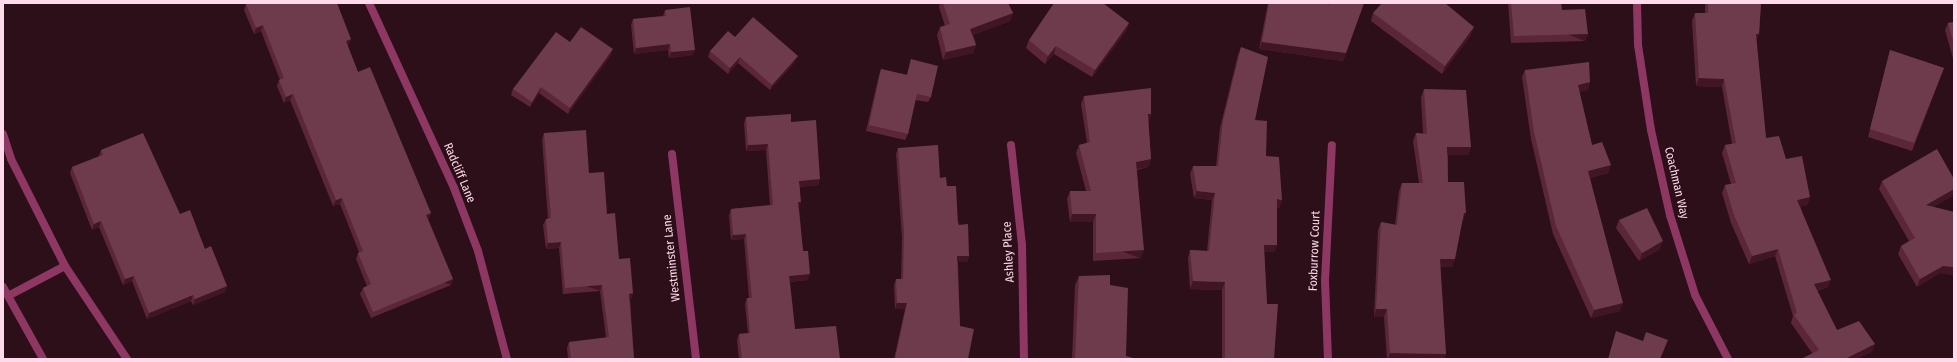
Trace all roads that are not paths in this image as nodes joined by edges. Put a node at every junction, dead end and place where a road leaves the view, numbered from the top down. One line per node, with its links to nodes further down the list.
1 (369, 3): 12 (street, Radcliff Lane)
2 (1637, 3): 16 (street, Coachman Way)
3 (3, 134): 7 (street)
4 (1012, 145): 14 (street, Ashley Place)
5 (1332, 145): 15 (street, Foxburrow Court)
6 (672, 154): 13 (street, Westminster Lane)
7 (65, 266): 9 (street); 11 (street)
8 (3, 287): 9 (street)
9 (8, 296): 10 (street)
10 (43, 359)
11 (127, 359)
12 (507, 359)
13 (696, 359)
14 (1024, 359)
15 (1328, 359)
16 (1728, 359)

